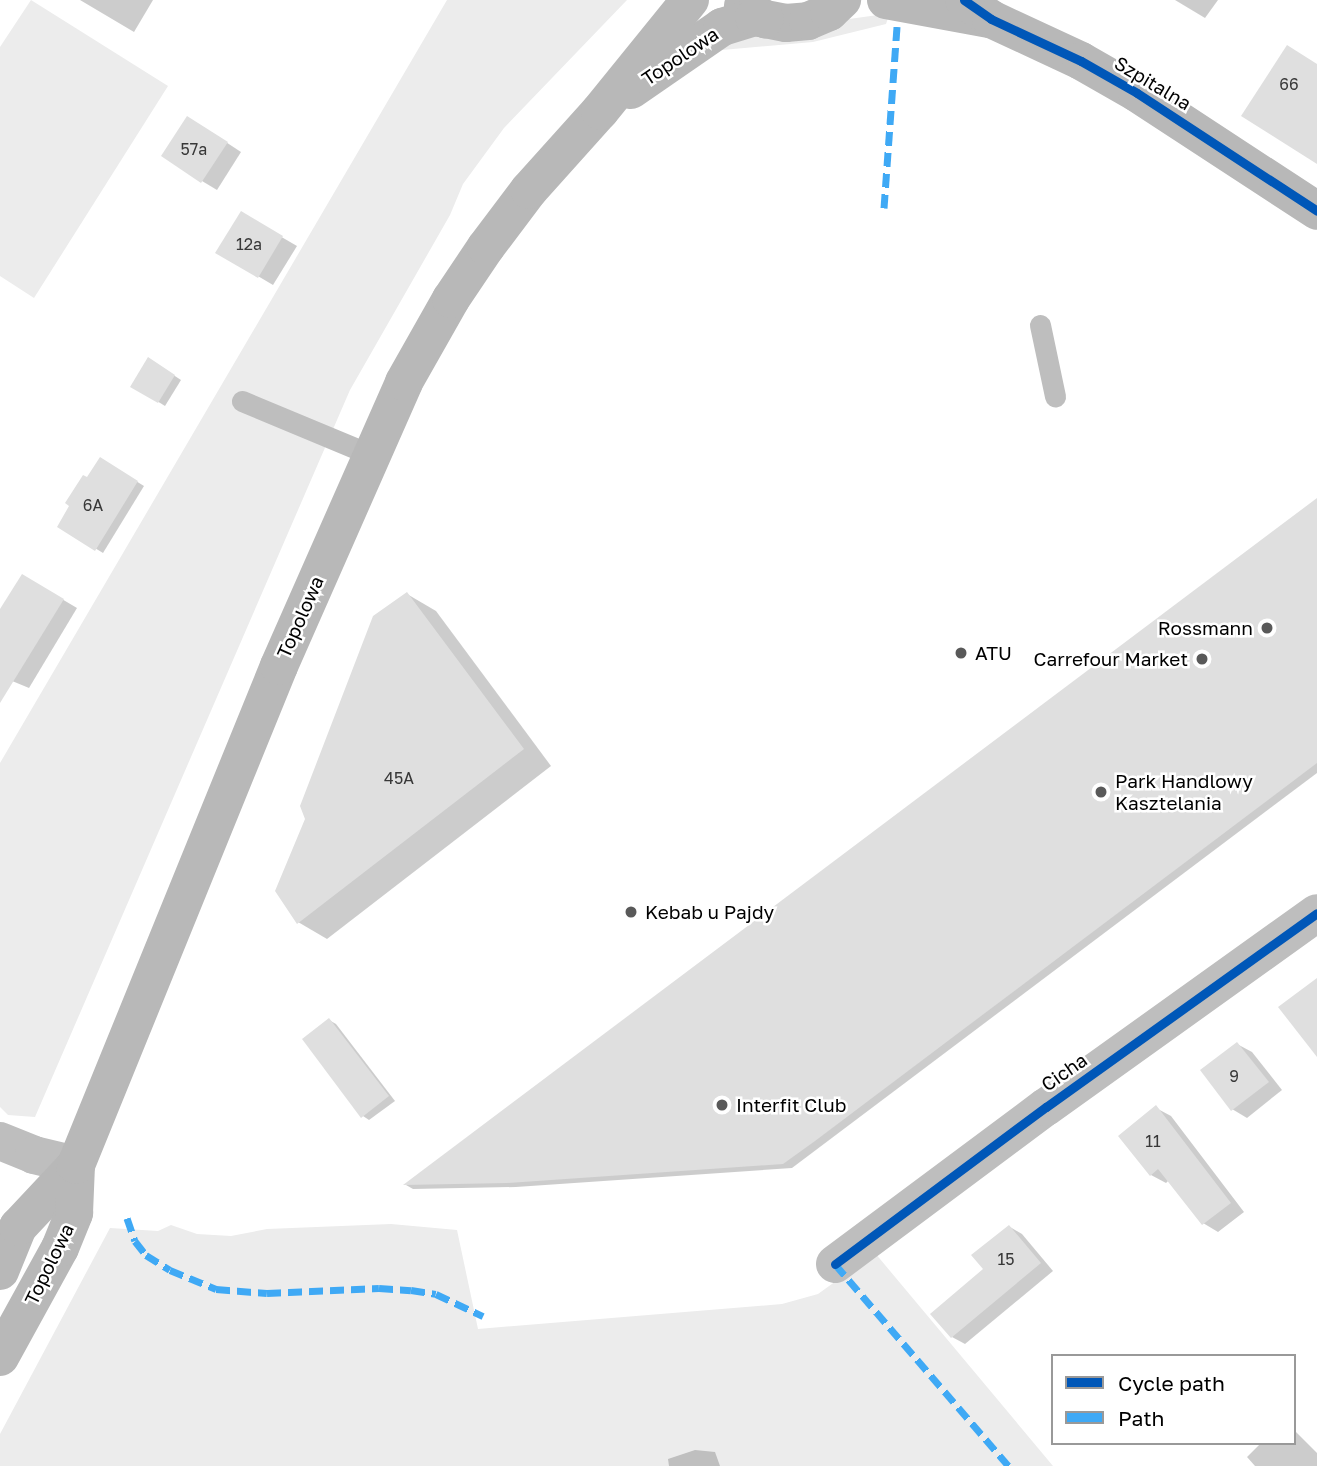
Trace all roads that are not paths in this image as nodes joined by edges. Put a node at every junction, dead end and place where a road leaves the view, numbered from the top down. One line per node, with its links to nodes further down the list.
1 (690, 0): 6 (main road, Topolowa)
2 (842, 0): 4 (main road, Topolowa)
3 (886, 0): 5 (main road, Szpitalna)
4 (751, 10): 6 (main road, Topolowa)
5 (978, 10): 7 (main road, Szpitalna)
6 (600, 111): 13 (main road, Topolowa)
7 (1265, 177): 8 (main road, Szpitalna); 9 (lane)
8 (1317, 211)
9 (1317, 231)
10 (1040, 326): 11 (lane)
11 (1055, 396)
12 (242, 401): 13 (lane)
13 (372, 455): 16 (main road, Topolowa)
14 (1317, 913): 17 (street, Cicha)
15 (0, 1141): 16 (street)
16 (76, 1165): 18 (main road, Topolowa); 19 (main road, Topolowa)
17 (835, 1264)
18 (0, 1270)
19 (0, 1357)

